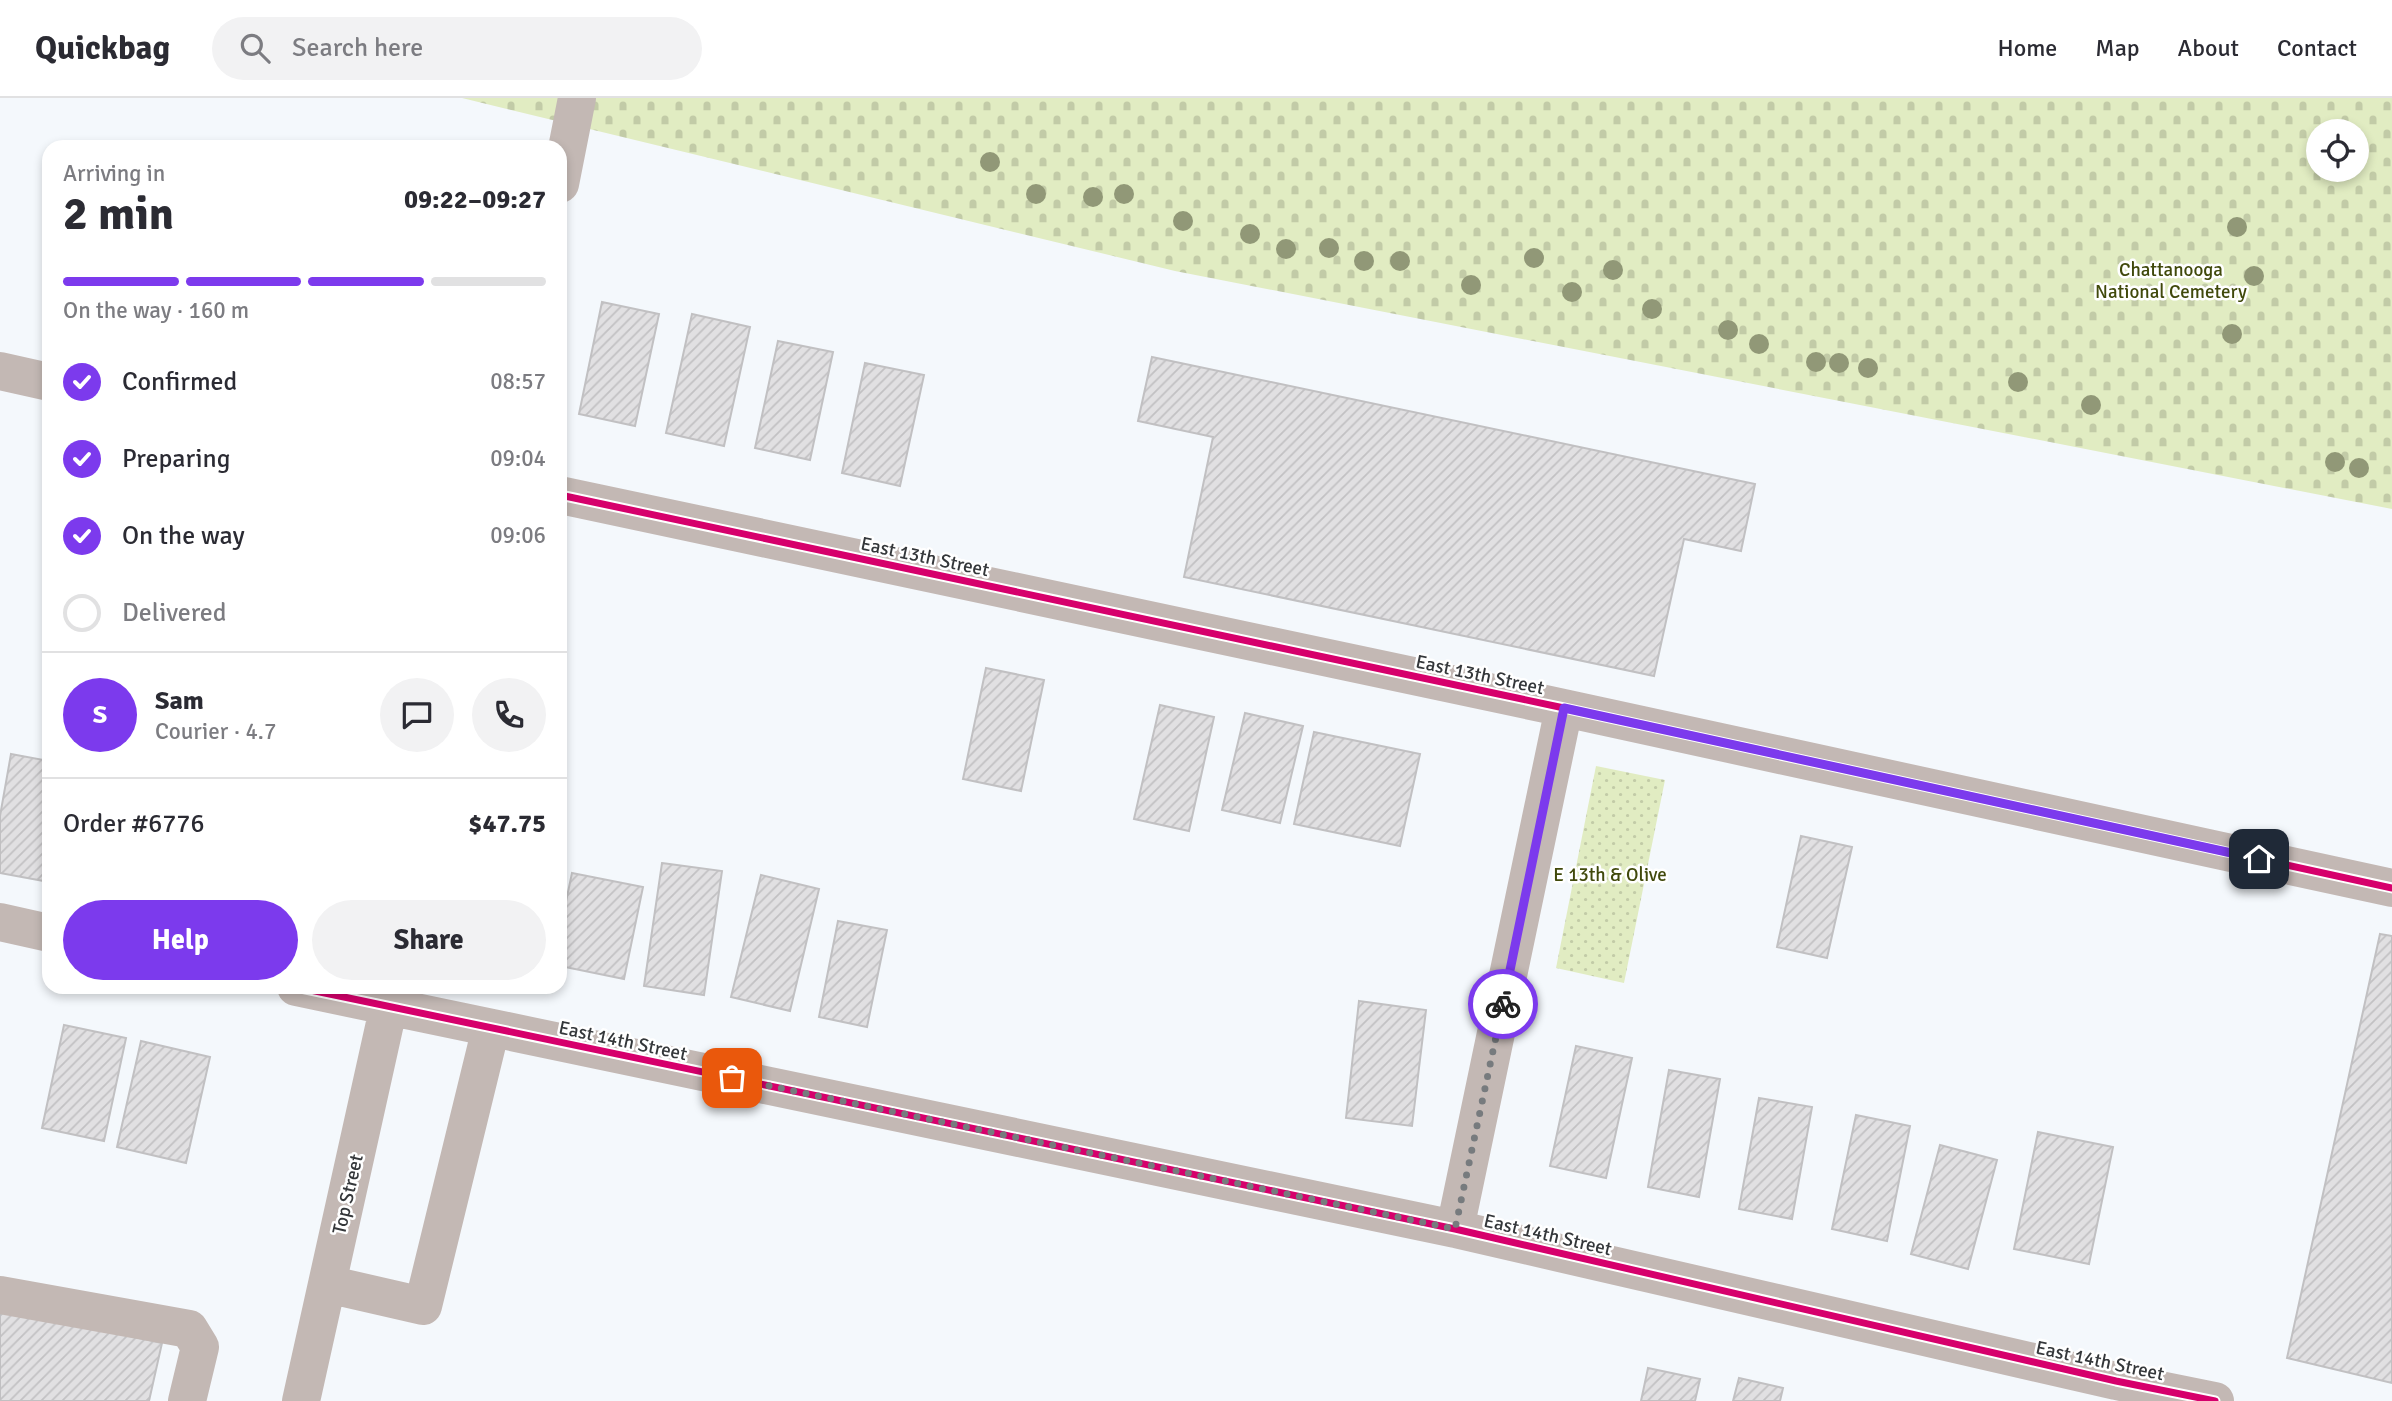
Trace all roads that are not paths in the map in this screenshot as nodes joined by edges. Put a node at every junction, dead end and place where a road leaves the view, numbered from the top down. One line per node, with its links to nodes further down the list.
1 (573, 116): 2 (street)
2 (567, 147)
3 (0, 371): 4 (street)
4 (42, 380)
5 (567, 496): 6 (street, East 13th Street)
6 (1564, 708): 7 (street, East 13th Street); 13 (street)
7 (2392, 888)
8 (0, 922): 9 (street)
9 (42, 931)
10 (362, 994): 11 (street, East 14th Street)
11 (391, 997): 12 (street, East 14th Street); 14 (street, Top Street)
12 (491, 1028): 13 (street, East 14th Street); 14 (street)
13 (1455, 1229): 16 (street, East 14th Street)
14 (327, 1284): 18 (street, Top Street)
15 (0, 1295): 17 (street)
16 (2114, 1391): 19 (street, East 14th Street)
17 (187, 1401)
18 (301, 1401)
19 (2215, 1401)

